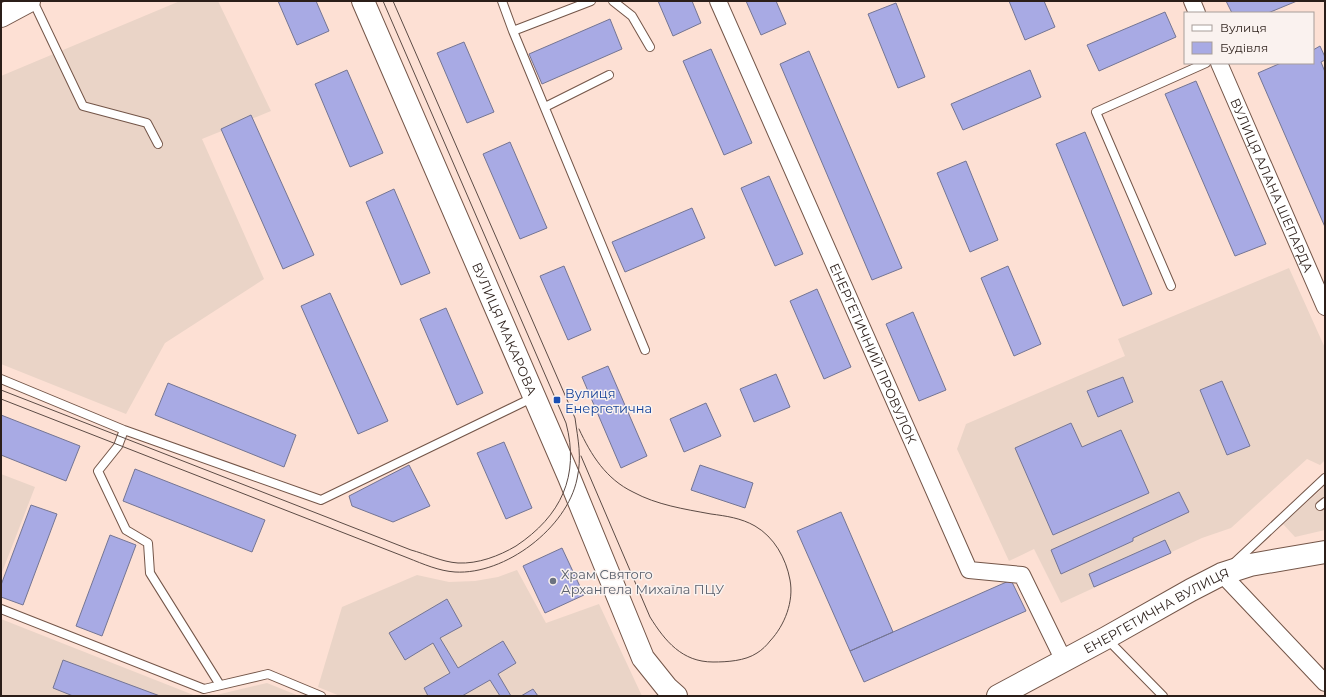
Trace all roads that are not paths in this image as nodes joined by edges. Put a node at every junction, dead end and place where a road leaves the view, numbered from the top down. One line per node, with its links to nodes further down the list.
1 (29, 1): 10 (main road)
2 (33, 1): 17 (lane)
3 (363, 1): 22 (main road, ВУЛИЦЯ МАКАРОВА)
4 (502, 1): 11 (lane)
5 (591, 1): 11 (lane)
6 (613, 1): 12 (lane)
7 (718, 1): 29 (street, ЕНЕРГЕТИЧНИЙ ПРОВУЛОК)
8 (1192, 1): 9 (street)
9 (1197, 12)
10 (1, 16)
11 (513, 31): 16 (lane)
12 (650, 47)
13 (1204, 64): 18 (lane)
14 (1219, 64): 19 (street, ВУЛИЦЯ АЛАНА ШЕПАРДА)
15 (609, 75): 16 (lane)
16 (545, 106): 20 (lane)
17 (158, 144)
18 (1171, 286)
19 (1325, 307)
20 (645, 350)
21 (1, 379): 23 (lane)
22 (534, 397): 23 (lane); 33 (main road, ВУЛИЦЯ МАКАРОВА)
23 (124, 430): 31 (lane)
24 (1325, 478): 26 (lane)
25 (1325, 552): 26 (main road, ЕНЕРГЕТИЧНА ВУЛИЦЯ)
26 (1222, 574): 28 (main road, ЕНЕРГЕТИЧНА ВУЛИЦЯ); 30 (street)
27 (1, 609): 31 (lane)
28 (1106, 638): 29 (main road, ЕНЕРГЕТИЧНА ВУЛИЦЯ); 35 (lane)
29 (1064, 661): 34 (main road, ЕНЕРГЕТИЧНА ВУЛИЦЯ)
30 (1325, 683)
31 (220, 685): 32 (lane)
32 (321, 696)
33 (676, 696)
34 (998, 696)
35 (1163, 696)

